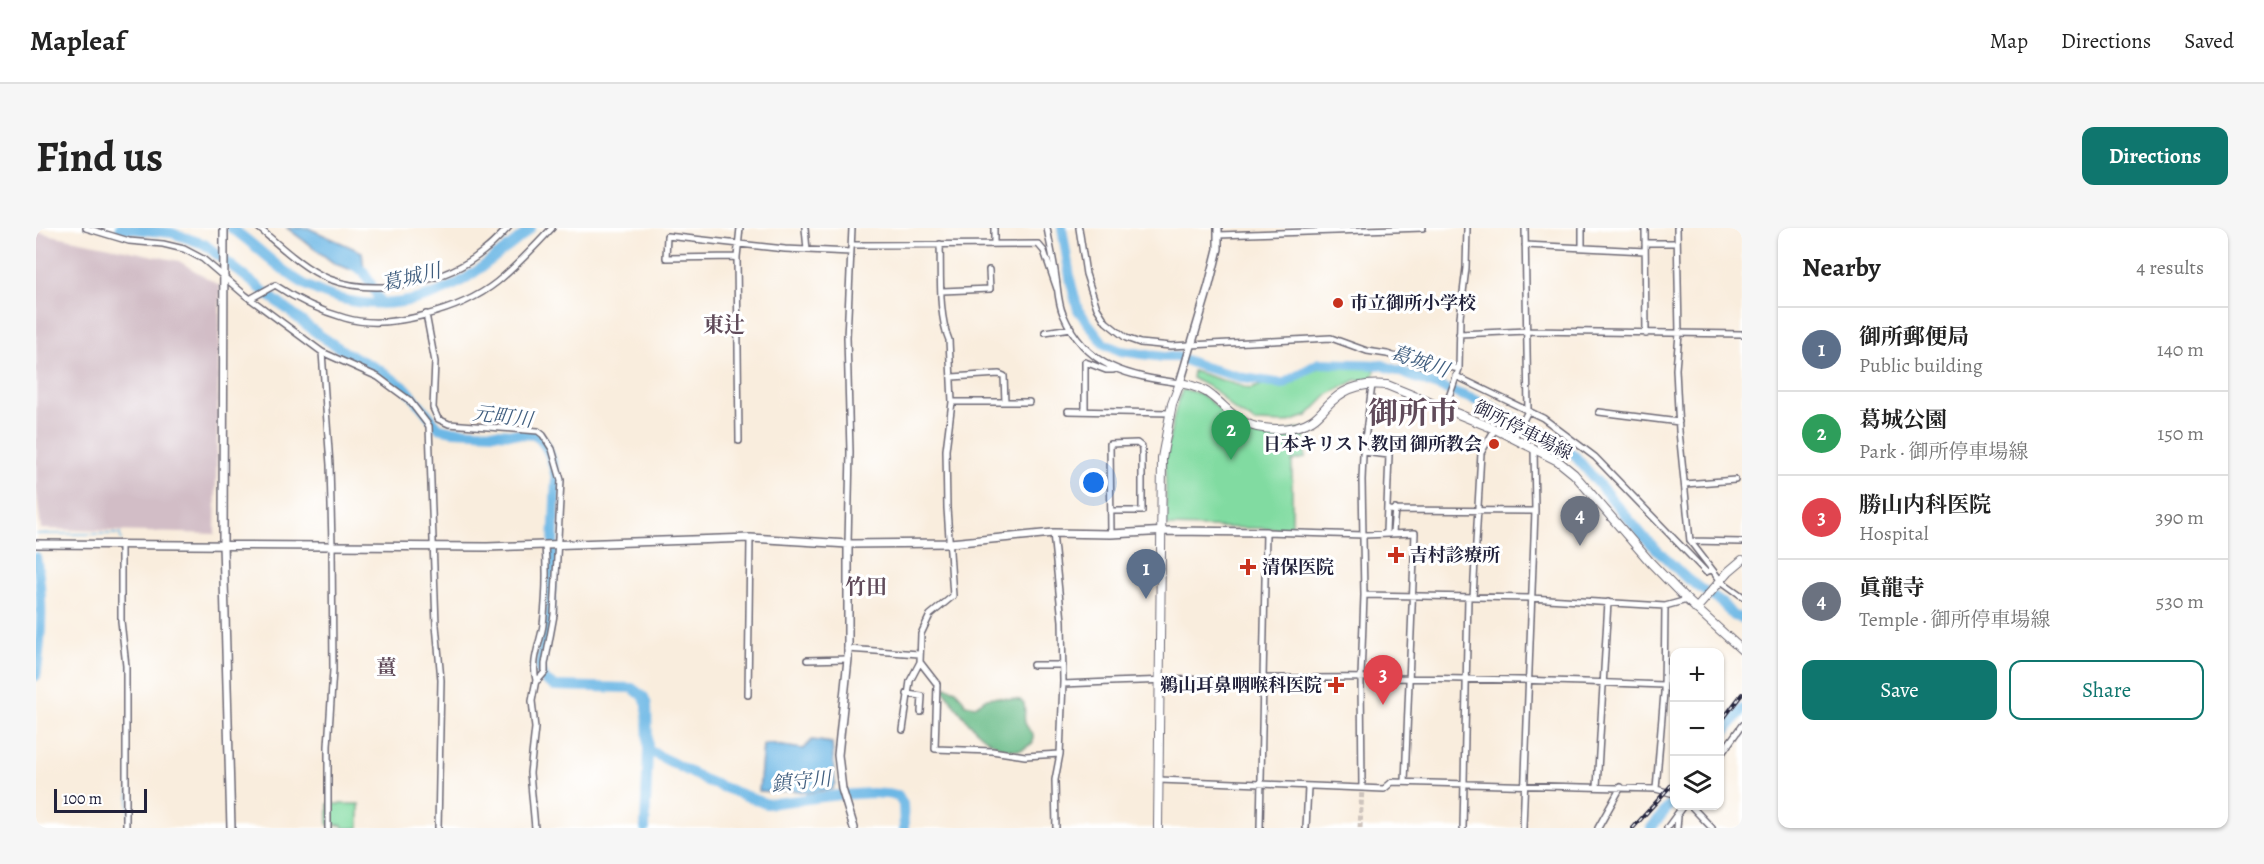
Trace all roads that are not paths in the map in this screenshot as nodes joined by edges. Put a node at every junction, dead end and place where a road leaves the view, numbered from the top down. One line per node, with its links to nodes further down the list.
1 (86, 228): 34 (street)
2 (224, 228): 34 (street)
3 (259, 228): 4 (street)
4 (508, 228)
5 (552, 228): 38 (street)
6 (740, 228): 21 (street)
7 (805, 228): 29 (street)
8 (852, 228): 26 (street)
9 (994, 228): 25 (street)
10 (1047, 228): 35 (street)
11 (1079, 228): 46 (street)
12 (1423, 228): 18 (street)
13 (1467, 228): 42 (street)
14 (1525, 228): 27 (street)
15 (1582, 228): 28 (street)
16 (1645, 228): 22 (street)
17 (1677, 228): 23 (street)
18 (1361, 229): 19 (street)
19 (1281, 230): 20 (street)
20 (1218, 232): 46 (street)
21 (738, 243): 29 (street); 32 (street); 32 (street)
22 (1645, 243): 23 (street); 30 (street)
23 (1677, 243): 44 (street)
24 (940, 244): 25 (street); 26 (street); 36 (street)
25 (994, 244): 35 (street)
26 (852, 245): 31 (street)
27 (1525, 245): 28 (street); 41 (street)
28 (1582, 247): 30 (street)
29 (807, 250): 31 (street)
30 (1645, 251): 43 (street)
31 (851, 252): 93 (street)
32 (737, 257): 68 (street)
33 (989, 270): 36 (street)
34 (225, 276): 37 (street); 91 (street)
35 (1057, 289): 39 (street)
36 (942, 291): 50 (street)
37 (250, 299): 38 (street); 47 (street)
38 (426, 314): 58 (street)
39 (1071, 328): 40 (street); 48 (street)
40 (1045, 332)
41 (1527, 332): 42 (street); 43 (street); 61 (street)
42 (1460, 334): 49 (street)
43 (1646, 334): 44 (street)
44 (1679, 334): 45 (street); 65 (street)
45 (1742, 334)
46 (1191, 348): 49 (street); 52 (street)
47 (322, 352): 64 (street); 94 (street)
48 (1114, 369): 52 (street); 60 (street)
49 (1459, 369): 51 (street)
50 (951, 376): 54 (street); 55 (street)
51 (1456, 377): 57 (street); 61 (street)
52 (1181, 379): 53 (main road, 御所停車場線); 63 (main road)
53 (1372, 384): 57 (main road, 御所停車場線); 70 (street)
54 (952, 402): 55 (street); 89 (street)
55 (1005, 402): 56 (street)
56 (1029, 402)
57 (1446, 405): 66 (main road, 御所停車場線)
58 (432, 410): 64 (street); 92 (street)
59 (1068, 411): 60 (street)
60 (1085, 411): 63 (street)
61 (1528, 412): 67 (street); 98 (street)
62 (1599, 412): 65 (street)
63 (1170, 413): 78 (main road)
64 (424, 417): 96 (street)
65 (1679, 422): 72 (street)
66 (1495, 429): 67 (main road, 御所停車場線); 77 (street)
67 (1515, 437): 69 (main road, 御所停車場線)
68 (739, 441)
69 (1534, 448): 76 (street); 105 (main road, 御所停車場線)
70 (1364, 452): 74 (street); 84 (street)
71 (1735, 480): 72 (street)
72 (1685, 484): 86 (street)
73 (1395, 509): 74 (street); 77 (street); 81 (street)
74 (1387, 510): 80 (street)
75 (1111, 511): 75 (street); 83 (street)
76 (1535, 511): 77 (street); 104 (street)
77 (1478, 512): 102 (street)
78 (1162, 532): 79 (street); 83 (street); 121 (main road)
79 (1266, 532): 84 (street); 118 (street)
80 (1386, 532): 81 (street); 84 (street)
81 (1394, 532): 101 (street)
82 (1053, 533): 83 (street); 89 (street); 116 (street)
83 (1112, 534)
84 (1364, 535): 100 (street)
85 (750, 538): 92 (street); 93 (street); 128 (street)
86 (1690, 541): 87 (street); 98 (street)
87 (1742, 542)
88 (121, 543): 90 (street); 91 (street); 148 (street)
89 (950, 543): 93 (street); 111 (street)
90 (38, 544)
91 (223, 544): 94 (street); 149 (street)
92 (557, 544): 95 (street); 122 (street)
93 (848, 544): 109 (street)
94 (332, 545): 96 (street); 150 (street)
95 (545, 545): 96 (street); 122 (street)
96 (432, 546): 151 (street)
97 (1742, 560): 99 (main road)
98 (1711, 570): 99 (street)
99 (1719, 583): 103 (street); 108 (main road)
100 (1364, 596): 101 (street); 117 (street)
101 (1413, 596): 102 (street); 119 (street)
102 (1471, 597): 104 (street); 120 (street)
103 (1742, 597)
104 (1530, 598): 106 (street); 123 (street)
105 (1687, 600): 107 (street); 108 (main road, 御所停車場線)
106 (1608, 602): 107 (street); 124 (street)
107 (1665, 606): 126 (street)
108 (1698, 607): 110 (main road, 御所停車場線)
109 (847, 649): 111 (street); 112 (street)
110 (1742, 650)
111 (919, 654): 114 (street)
112 (848, 659): 113 (street); 153 (street)
113 (807, 660)
114 (920, 663): 127 (street); 133 (street)
115 (1033, 665): 116 (street)
116 (1062, 665): 125 (street)
117 (1361, 677): 118 (street); 119 (street); 142 (street)
118 (1263, 678): 121 (street); 138 (street)
119 (1409, 678): 120 (street); 135 (street)
120 (1467, 678): 123 (street); 136 (street)
121 (1160, 679): 125 (street); 134 (main road)
122 (537, 680): 152 (street)
123 (1529, 680): 124 (street); 137 (street)
124 (1602, 682): 126 (street); 139 (street)
125 (1063, 684): 133 (street)
126 (1664, 685): 143 (street)
127 (907, 694): 129 (street); 131 (street)
128 (748, 695)
129 (921, 712)
130 (1742, 725): 132 (street)
131 (903, 730)
132 (1724, 749)
133 (1060, 754): 154 (street)
134 (1159, 780): 138 (street); 155 (main road)
135 (1405, 782): 136 (street); 142 (street)
136 (1463, 783): 137 (street); 158 (street)
137 (1525, 785): 139 (street); 159 (street)
138 (1262, 786): 140 (street); 156 (street)
139 (1597, 786): 141 (street)
140 (1308, 787): 142 (street); 157 (street)
141 (1621, 787): 143 (street); 160 (street)
142 (1362, 788)
143 (1656, 789): 144 (street)
144 (1670, 793)
145 (1681, 810): 147 (street)
146 (1695, 810): 163 (street)
147 (1678, 815): 161 (street); 162 (street)
148 (126, 828)
149 (231, 828)
150 (328, 828)
151 (438, 828)
152 (535, 828)
153 (854, 828)
154 (1056, 828)
155 (1158, 828)
156 (1260, 828)
157 (1306, 828)
158 (1463, 828)
159 (1523, 828)
160 (1598, 828)
161 (1667, 828)
162 (1677, 828)
163 (1712, 828)

